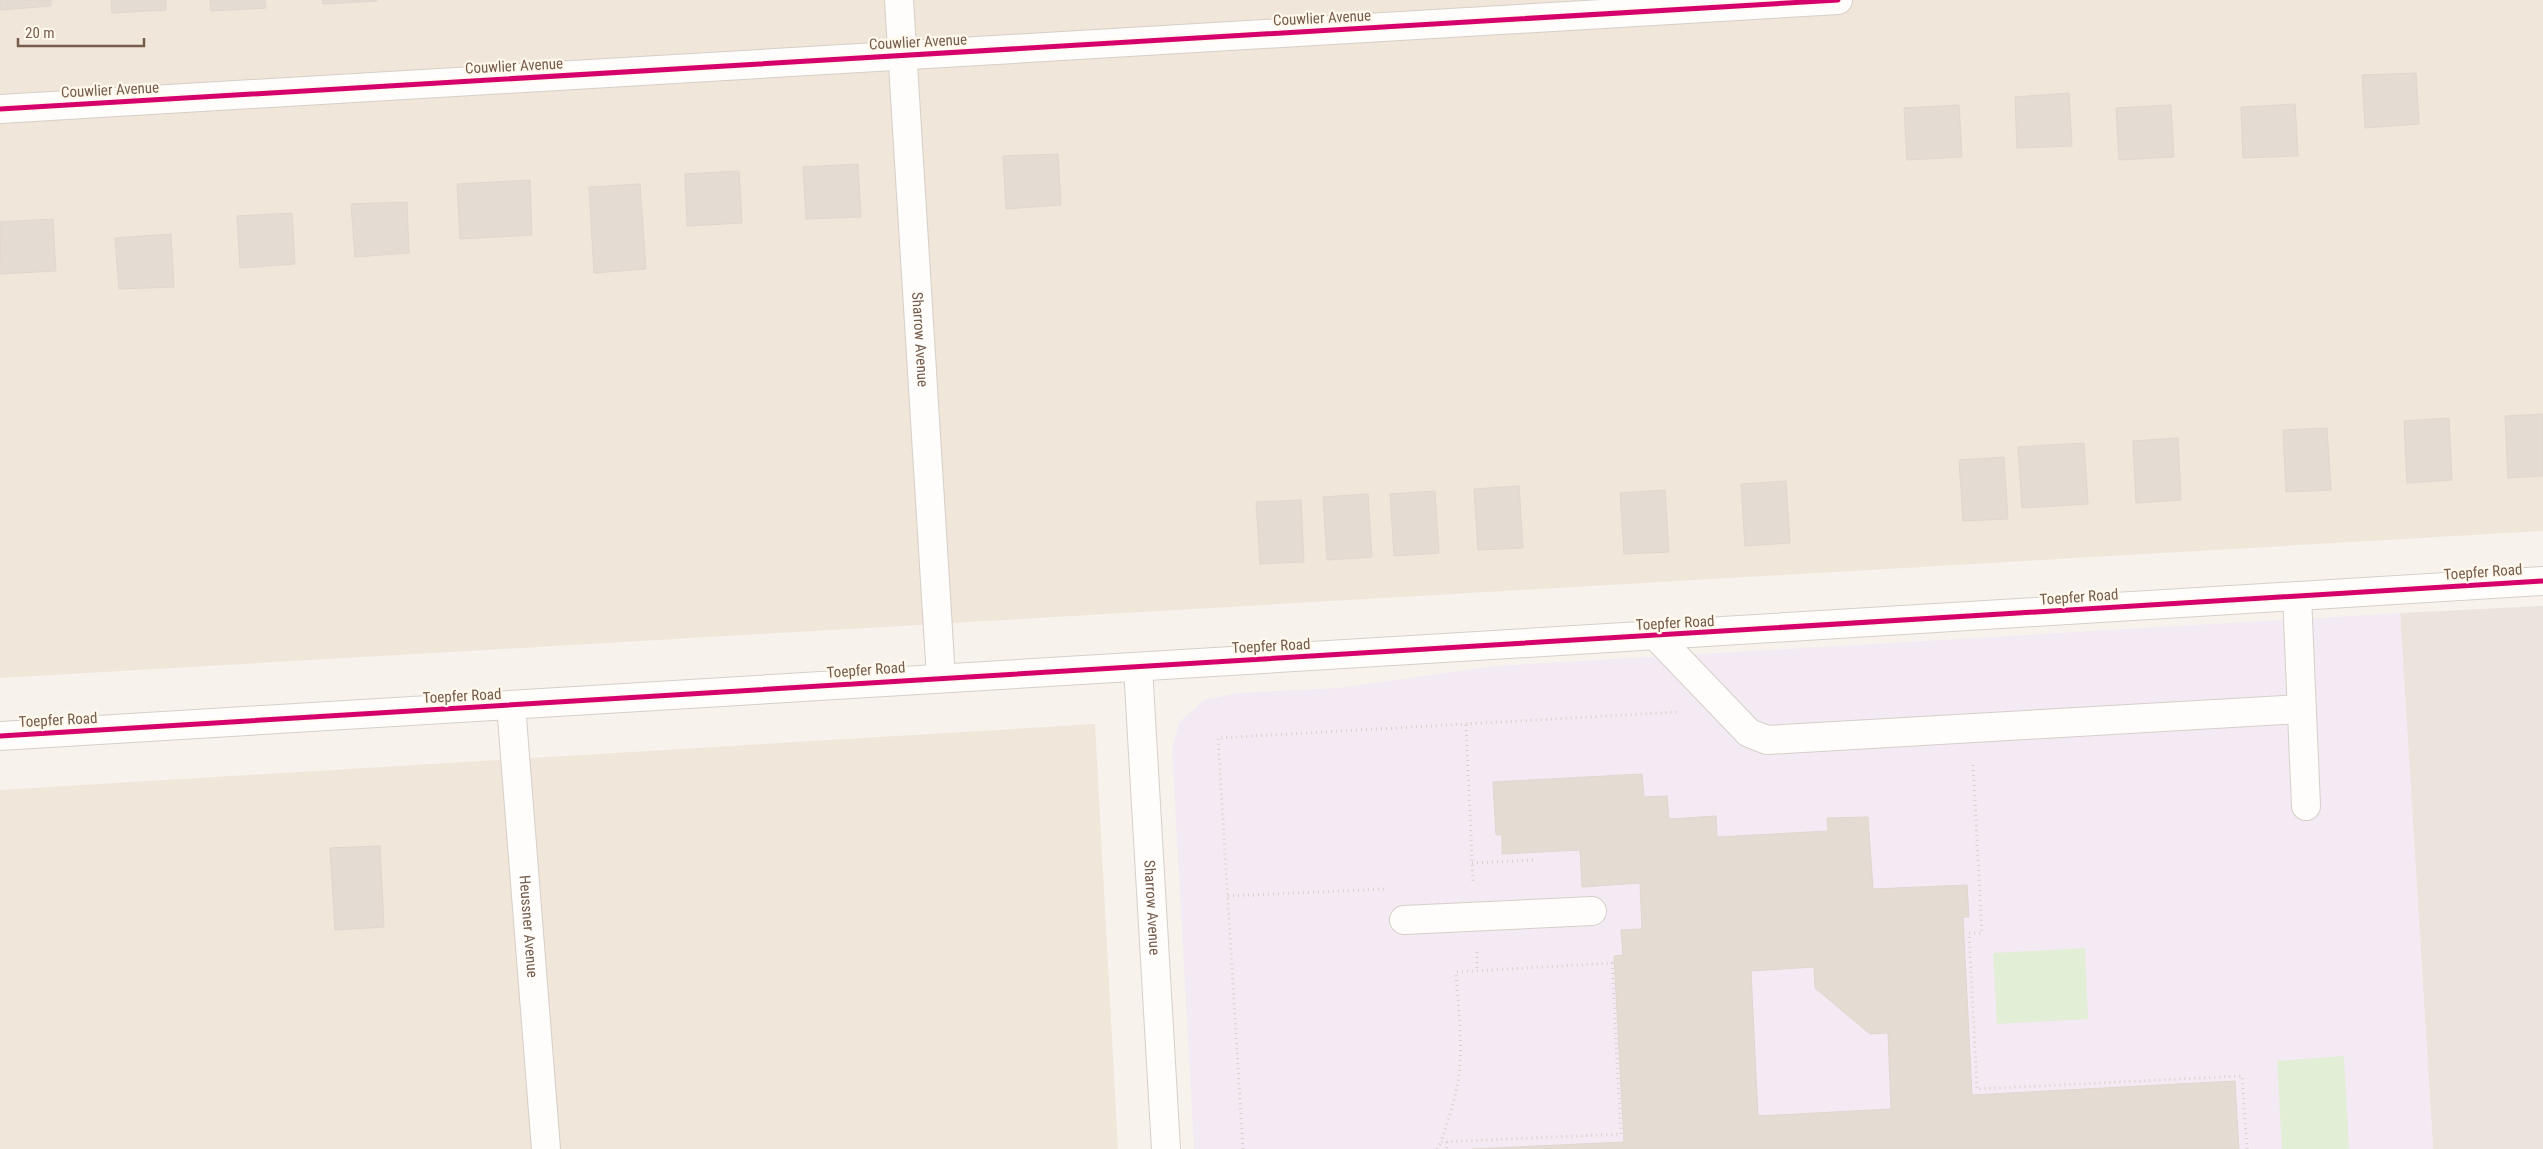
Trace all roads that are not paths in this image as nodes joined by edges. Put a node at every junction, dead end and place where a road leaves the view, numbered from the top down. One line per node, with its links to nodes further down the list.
1 (899, 0): 3 (street, Sharrow Avenue)
2 (1838, 0): 3 (street, Couwlier Avenue)
3 (902, 56): 4 (street, Couwlier Avenue); 9 (street, Sharrow Avenue)
4 (0, 109)
5 (2543, 581): 6 (street, Toepfer Road)
6 (2296, 596): 7 (street, Toepfer Road); 11 (street)
7 (1656, 636): 8 (street, Toepfer Road); 11 (street)
8 (1138, 667): 9 (street, Toepfer Road); 17 (street, Sharrow Avenue)
9 (941, 678): 10 (street, Toepfer Road)
10 (511, 706): 12 (street, Toepfer Road); 16 (street, Heussner Avenue)
11 (2302, 709): 13 (street)
12 (0, 736)
13 (2306, 806)
14 (1592, 911): 15 (street)
15 (1404, 920)
16 (546, 1149)
17 (1166, 1149)

